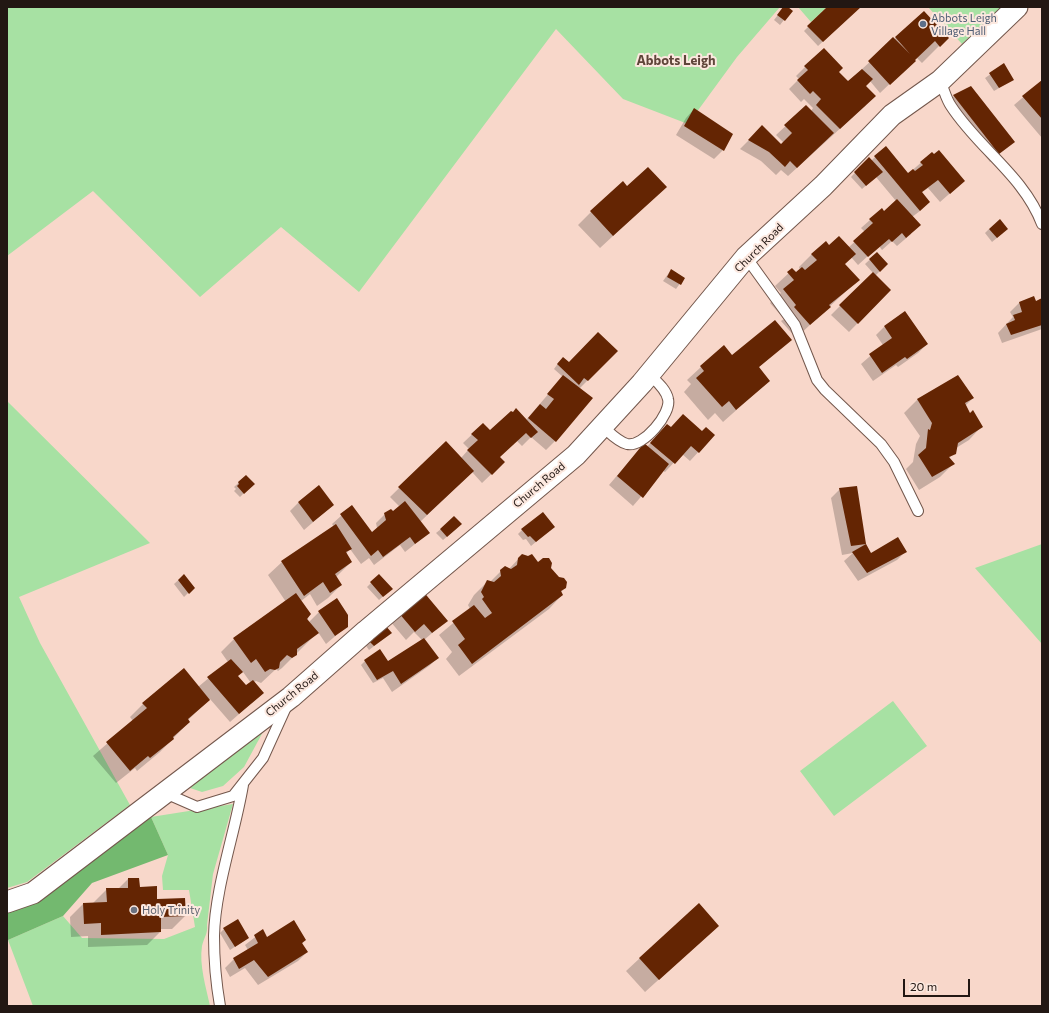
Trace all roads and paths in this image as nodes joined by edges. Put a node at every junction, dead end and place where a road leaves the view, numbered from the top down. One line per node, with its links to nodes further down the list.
1 (1017, 7): 2 (street, Church Road)
2 (940, 81): 3 (lane); 4 (street, Church Road)
3 (1042, 224)
4 (746, 257): 5 (street, Church Road); 7 (lane)
5 (649, 374): 6 (street, Church Road); 6 (lane)
6 (602, 426): 8 (street, Church Road)
7 (918, 511)
8 (290, 697): 9 (lane); 10 (street, Church Road)
9 (242, 785): 10 (lane); 12 (lane)
10 (165, 793): 11 (street, Church Road)
11 (7, 902)
12 (220, 1006)

